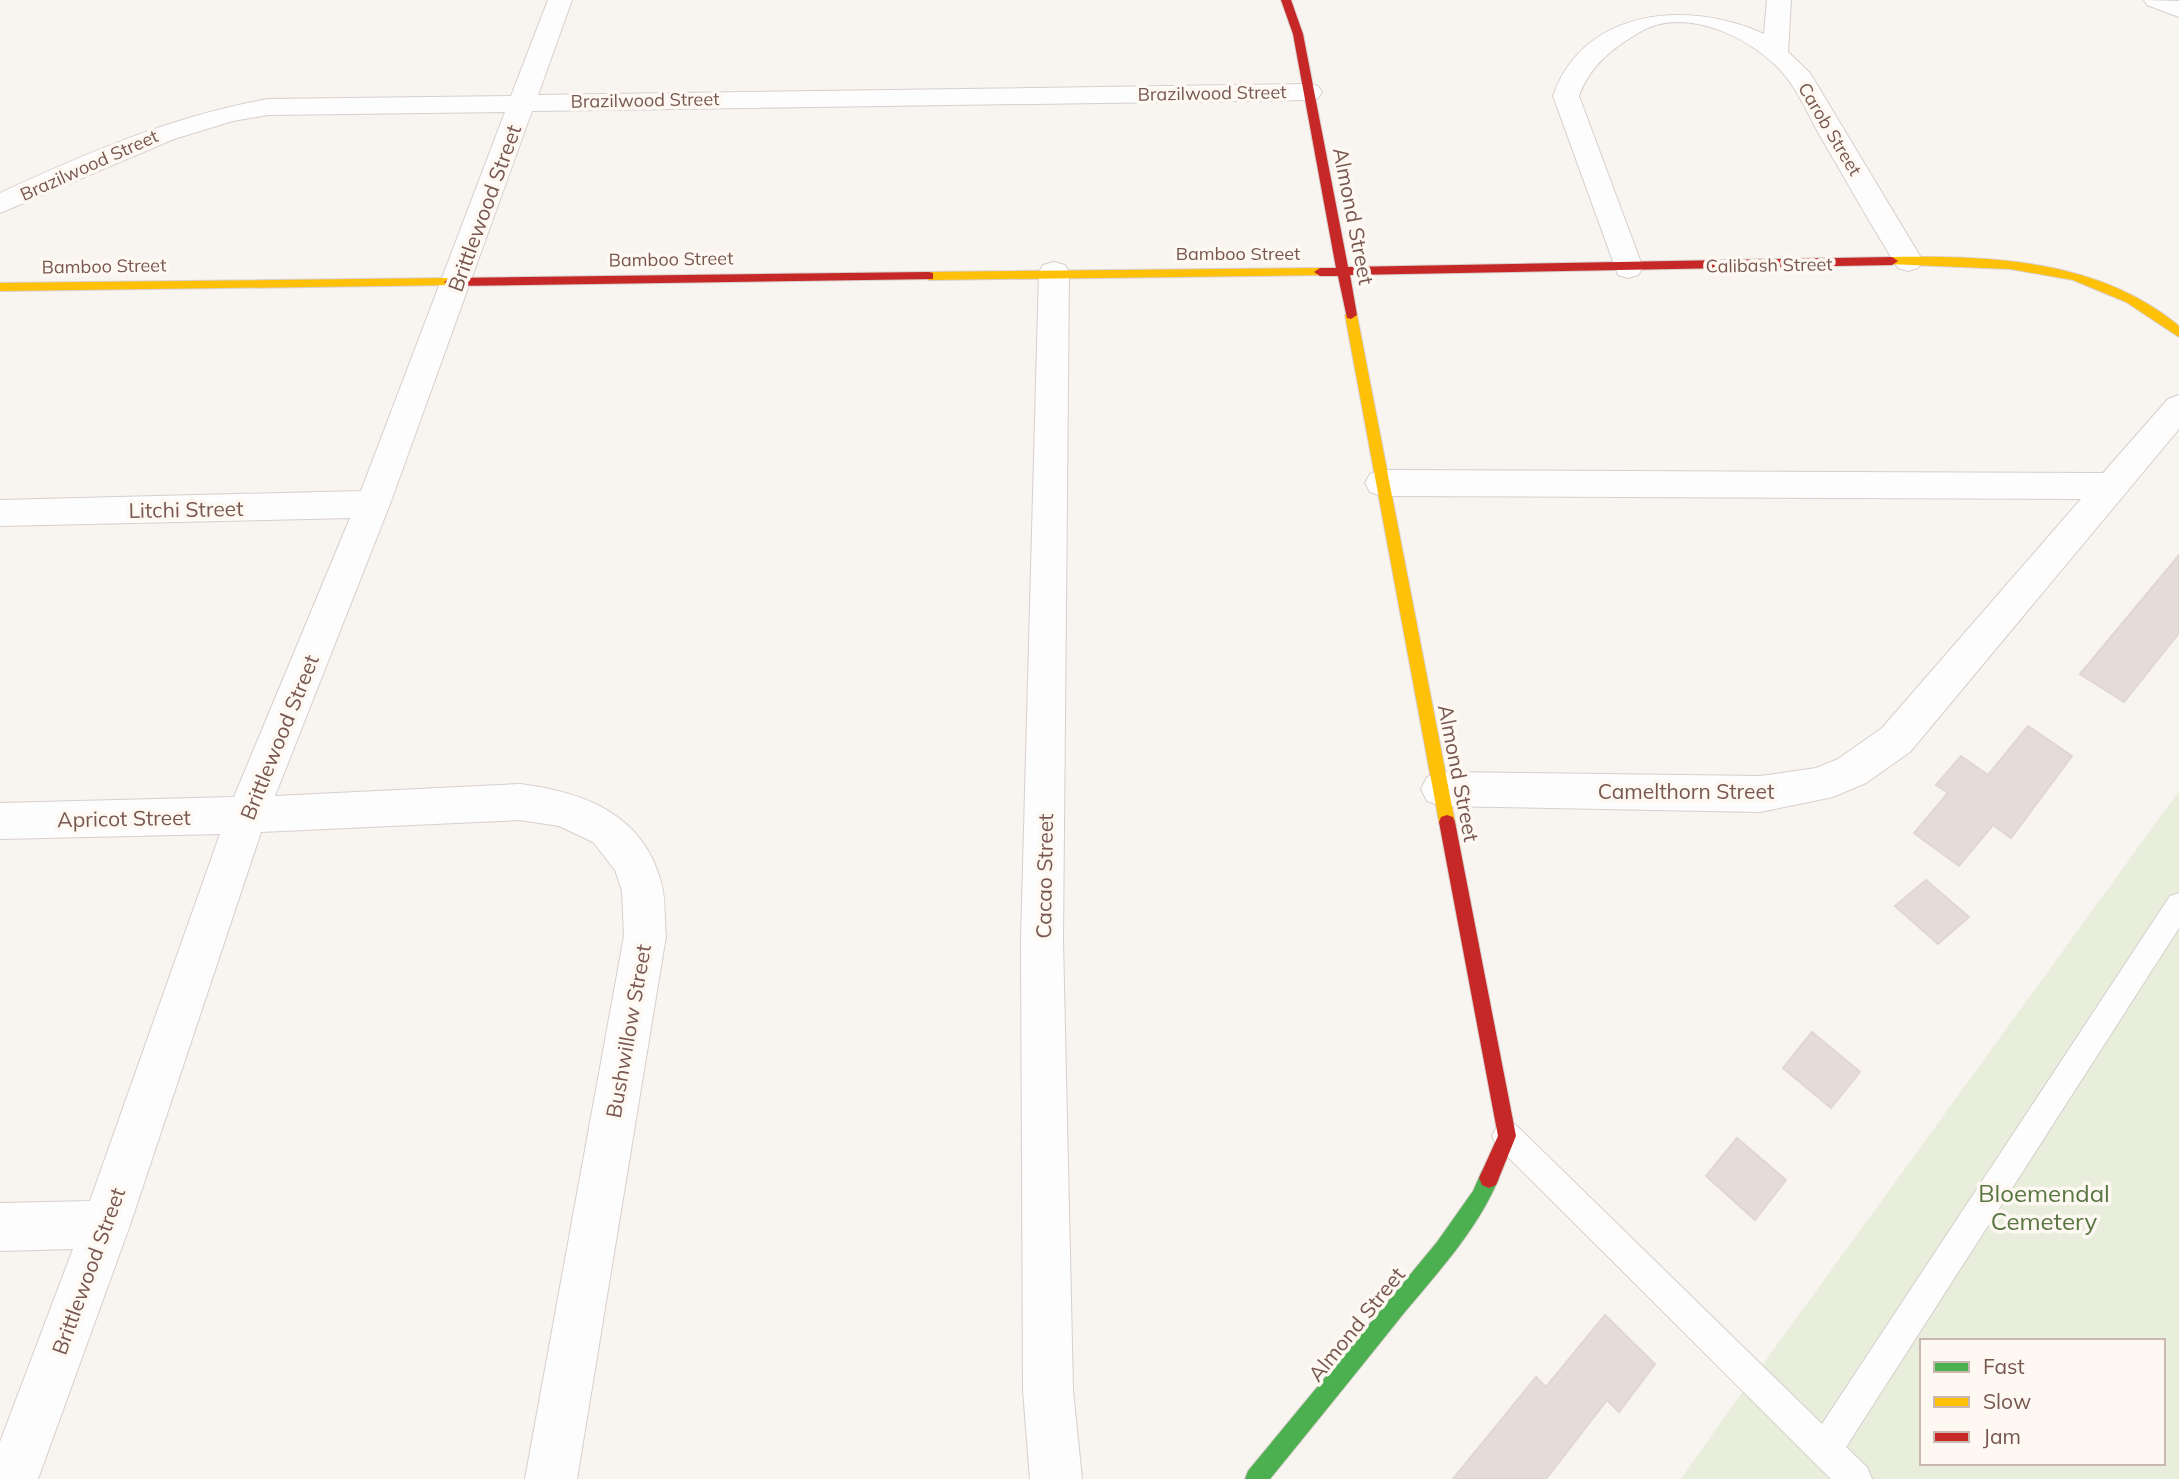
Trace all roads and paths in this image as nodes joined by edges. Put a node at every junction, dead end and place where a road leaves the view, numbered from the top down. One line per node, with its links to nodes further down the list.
1 (560, 0): 8 (street, Brittlewood Street)
2 (1286, 0): 7 (street, Almond Street)
3 (1779, 0): 6 (street)
4 (2156, 0): 5 (street)
5 (2179, 10)
6 (1775, 53): 10 (street, Carob Street); 11 (street, Carob Street)
7 (1309, 92): 8 (street, Brazilwood Street); 13 (street, Almond Street)
8 (523, 101): 9 (street, Brazilwood Street); 14 (street, Brittlewood Street)
9 (0, 204)
10 (1909, 261): 11 (street, Calibash Street); 16 (street, Calibash Street)
11 (1628, 268): 13 (street, Calibash Street)
12 (1054, 272): 13 (street, Bamboo Street); 14 (street, Bamboo Street); 32 (street, Cacao Street)
13 (1343, 272): 18 (street, Almond Street)
14 (457, 282): 15 (street, Bamboo Street); 20 (street, Brittlewood Street)
15 (0, 287)
16 (2179, 333)
17 (2179, 407): 19 (street)
18 (1382, 483): 19 (street); 22 (street, Almond Street)
19 (2105, 492): 22 (street, Camelthorn Street)
20 (373, 504): 21 (street, Litchi Street); 23 (street, Brittlewood Street)
21 (0, 513)
22 (1441, 789): 26 (street, Almond Street)
23 (247, 815): 24 (street, Apricot Street); 27 (street, Brittlewood Street); 31 (street, Bushwillow Street)
24 (0, 821)
25 (2179, 905): 29 (lane)
26 (1507, 1136): 29 (lane); 33 (street, Almond Street)
27 (106, 1225): 28 (street); 30 (street, Brittlewood Street)
28 (0, 1227)
29 (1825, 1449): 34 (lane)
30 (12, 1479)
31 (551, 1479)
32 (1056, 1479)
33 (1256, 1479)
34 (1855, 1479)

